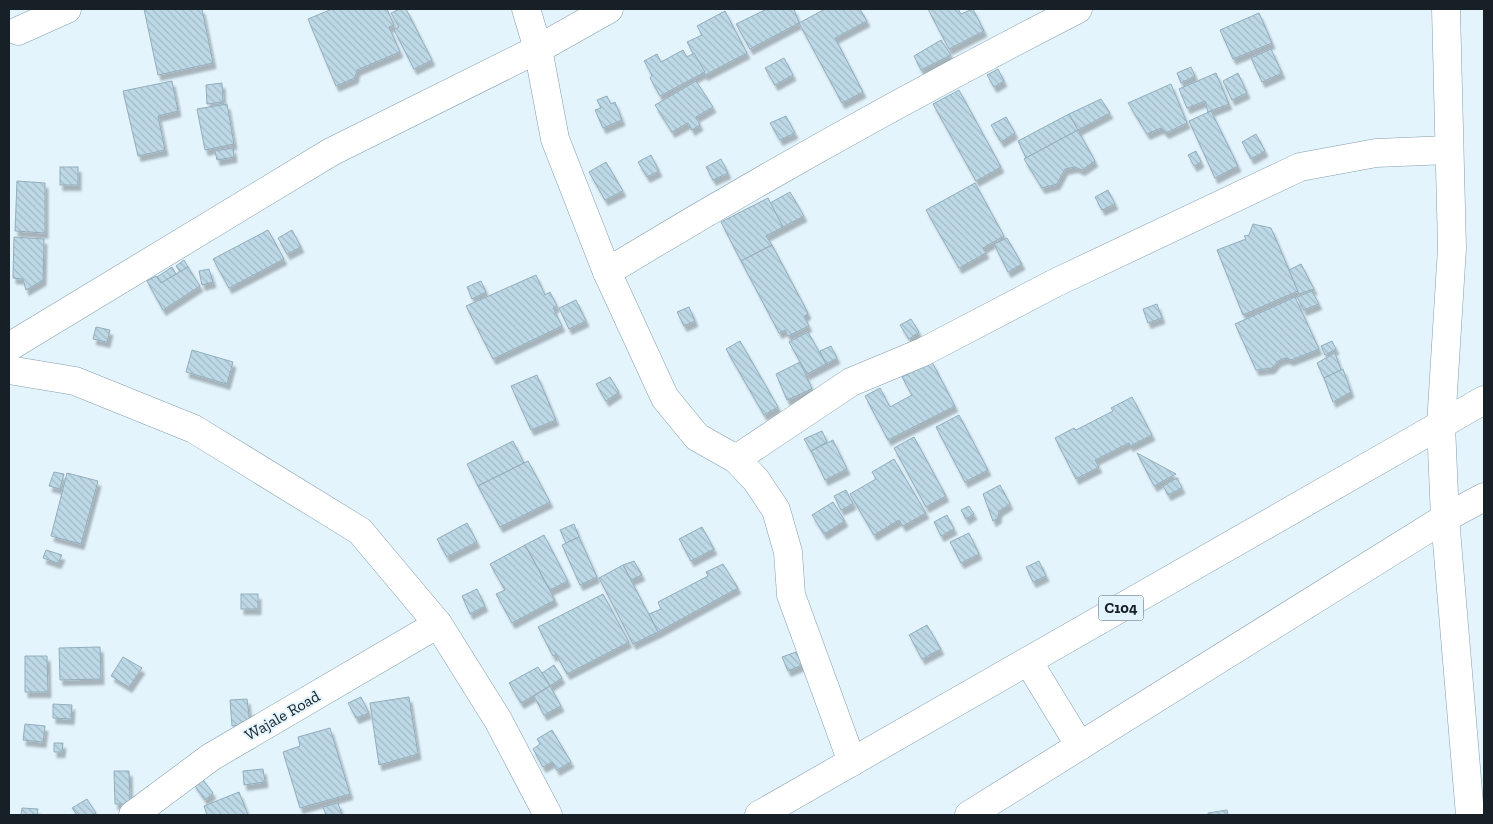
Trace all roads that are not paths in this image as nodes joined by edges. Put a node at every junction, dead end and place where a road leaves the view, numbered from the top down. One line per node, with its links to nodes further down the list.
1 (67, 9): 6 (main road)
2 (526, 9): 7 (main road)
3 (609, 9): 7 (main road)
4 (1078, 9): 9 (main road)
5 (1446, 9): 8 (main road)
6 (18, 31)
7 (538, 48): 9 (main road); 10 (main road)
8 (1449, 150): 13 (main road); 14 (main road)
9 (607, 272): 14 (main road)
10 (9, 347)
11 (9, 370): 17 (main road)
12 (1484, 400): 13 (main road, C104)
13 (1441, 424): 16 (main road); 18 (main road, C104)
14 (736, 459): 20 (main road)
15 (1484, 497): 16 (main road)
16 (1445, 518): 19 (main road); 25 (main road)
17 (438, 624): 21 (main road, Wajale Road); 22 (main road)
18 (1028, 661): 19 (main road); 20 (main road, C104)
19 (1080, 746): 24 (main road)
20 (852, 762): 23 (main road, C104)
21 (133, 815)
22 (548, 815)
23 (759, 815)
24 (969, 815)
25 (1470, 815)

